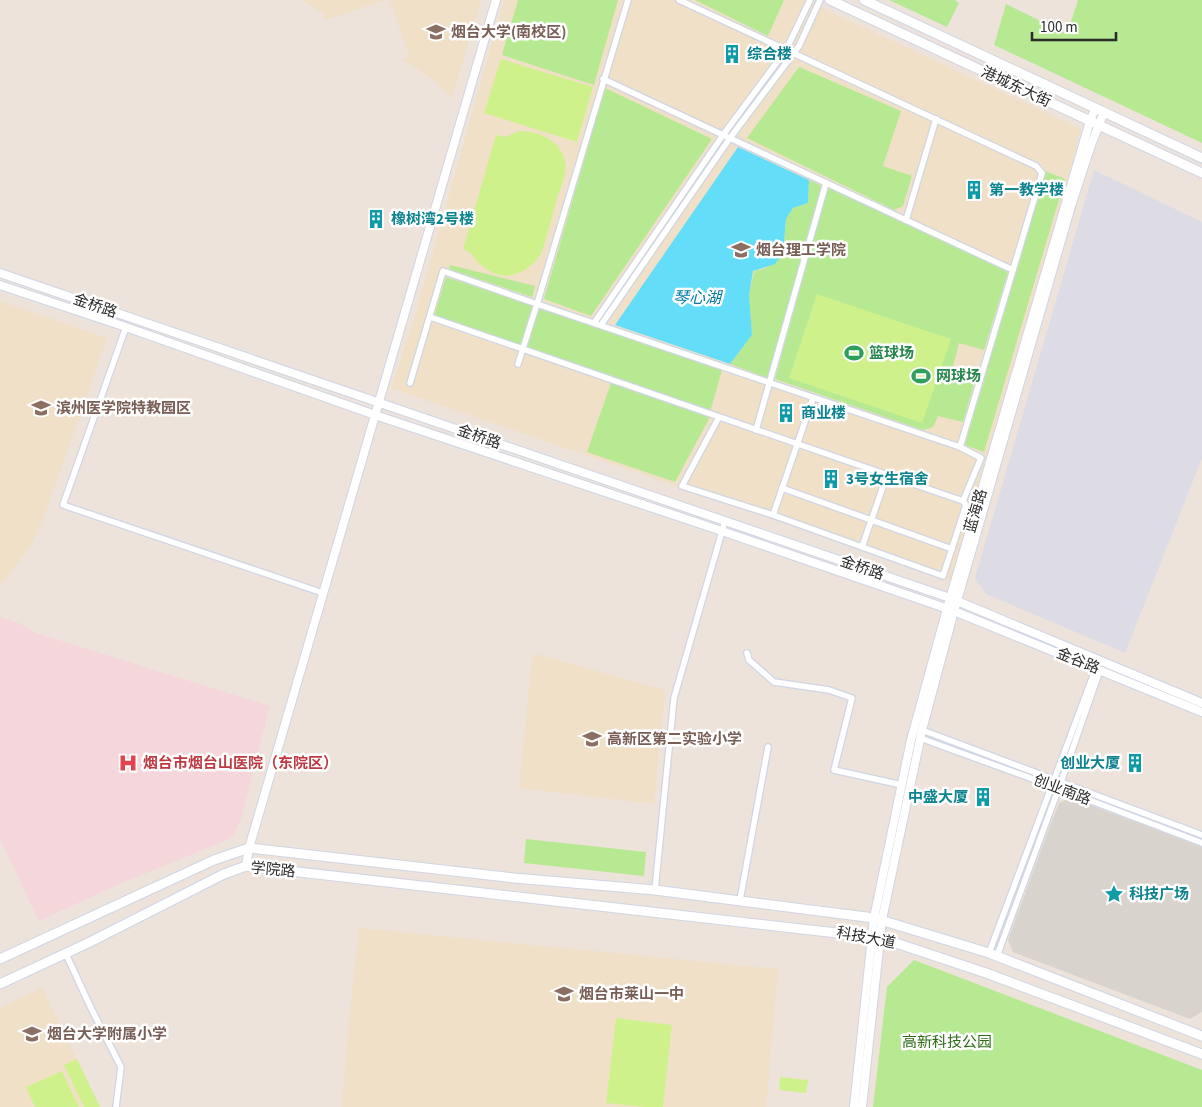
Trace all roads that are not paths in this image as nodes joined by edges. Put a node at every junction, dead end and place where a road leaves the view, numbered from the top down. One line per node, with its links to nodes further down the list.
1 (496, 0): 32 (street)
2 (628, 0): 10 (street)
3 (679, 0): 8 (street)
4 (810, 0): 8 (street)
5 (820, 0): 9 (street)
6 (830, 0): 13 (main road, 港城东大街)
7 (864, 0): 11 (main road, 港城东大街)
8 (786, 50): 9 (street); 14 (street)
9 (794, 53): 12 (street); 15 (street)
10 (603, 79): 14 (street); 23 (street)
11 (1099, 110): 13 (street, 蓝海路); 16 (main road, 港城东大街)
12 (936, 119): 19 (street); 20 (street)
13 (1094, 123): 17 (main road, 港城东大街); 47 (street, 蓝海路)
14 (723, 135): 15 (street); 25 (street)
15 (730, 138): 18 (street); 26 (street)
16 (1202, 158)
17 (1202, 173)
18 (826, 183): 19 (street); 30 (street)
19 (906, 220): 20 (street)
20 (1013, 270): 37 (street)
21 (0, 273): 32 (street, 金桥路)
22 (0, 285): 27 (street, 金桥路)
23 (538, 304): 24 (street); 25 (street); 28 (street)
24 (430, 317): 29 (street); 34 (street)
25 (594, 323): 26 (street)
26 (601, 325): 30 (street)
27 (126, 327): 33 (street, 金桥路); 46 (street)
28 (518, 364)
29 (410, 383)
30 (769, 383): 31 (street); 35 (street)
31 (813, 398): 36 (street); 37 (street)
32 (379, 402): 33 (street); 42 (street, 金桥路)
33 (376, 415): 43 (street, 金桥路); 46 (street)
34 (719, 417): 35 (street); 41 (street)
35 (756, 430): 36 (street)
36 (797, 444): 38 (street); 39 (street)
37 (960, 448): 40 (street)
38 (888, 475): 40 (street); 44 (street)
39 (782, 488): 41 (street); 45 (street)
40 (963, 501): 45 (street)
41 (773, 515): 44 (street)
42 (725, 521): 43 (street); 47 (street, 金桥路)
43 (722, 531): 48 (street, 金桥路); 62 (street)
44 (862, 548): 45 (street)
45 (952, 549)
46 (323, 593): 59 (street)
47 (954, 600): 48 (street, 蓝海路); 51 (street, 金谷路)
48 (951, 610): 50 (street, 金谷路); 53 (street, 蓝海路); 56 (street, 蓝海路)
49 (747, 653): 56 (street)
50 (1098, 669): 52 (street, 金谷路); 55 (street)
51 (1202, 703)
52 (1202, 712)
53 (921, 734): 55 (street, 创业南路); 65 (street, 蓝海路)
54 (768, 747): 64 (street)
55 (1056, 784): 57 (street, 创业南路); 58 (street, 创业南路); 68 (street)
56 (902, 785): 65 (street, 蓝海路)
57 (1202, 834)
58 (1202, 843)
59 (248, 848): 60 (street); 61 (main road, 学院路); 69 (main road, 学院路)
60 (246, 866): 63 (main road, 学院路); 67 (main road, 学院路)
61 (514, 878): 62 (main road, 科技大道); 63 (main road)
62 (656, 890): 64 (main road, 科技大道)
63 (512, 895): 66 (main road, 科技大道)
64 (740, 900): 65 (main road, 科技大道)
65 (878, 919): 66 (street); 68 (main road, 科技大道)
66 (876, 937): 72 (main road, 科技大道); 74 (street); 75 (street)
67 (66, 954): 70 (main road, 学院路); 73 (street)
68 (993, 954): 71 (main road, 科技大道)
69 (0, 959)
70 (0, 984)
71 (1202, 1036)
72 (1202, 1054)
73 (116, 1107)
74 (854, 1107)
75 (862, 1107)

